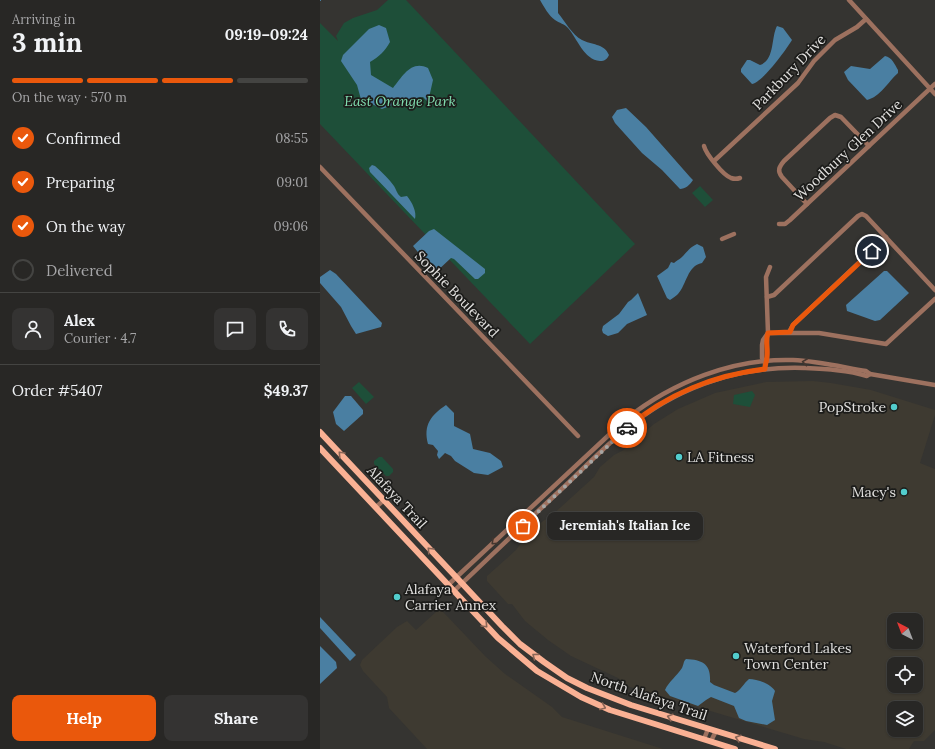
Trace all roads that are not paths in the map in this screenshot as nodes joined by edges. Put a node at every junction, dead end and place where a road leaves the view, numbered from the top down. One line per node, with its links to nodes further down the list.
1 (849, 0): 2 (street)
2 (866, 19): 4 (street); 8 (street, Parkbury Drive)
3 (935, 84): 4 (street, Woodbury Glen Drive)
4 (930, 88): 5 (street); 7 (street, Woodbury Glen Drive)
5 (935, 94)
6 (704, 146): 8 (street)
7 (869, 146): 11 (street, Woodbury Glen Drive); 11 (street)
8 (714, 161): 10 (street)
9 (320, 167): 29 (street, Sophie Boulevard)
10 (740, 178)
11 (807, 204): 12 (street, Woodbury Glen Drive)
12 (779, 224)
13 (734, 234): 15 (street)
14 (886, 237): 17 (street); 18 (street); 20 (street)
15 (722, 239)
16 (770, 267): 18 (street)
17 (935, 290)
18 (767, 298): 21 (street)
19 (935, 300): 20 (street)
20 (790, 332): 21 (street)
21 (767, 334): 22 (street)
22 (765, 362): 23 (street); 24 (street, one-way to 22); 26 (street)
23 (765, 369): 24 (street); 27 (street)
24 (870, 374): 25 (street)
25 (935, 385)
26 (669, 390): 27 (street); 31 (street)
27 (673, 397): 34 (street)
28 (320, 432): 32 (main road, Alafaya Trail, one-way to 28)
29 (578, 436)
30 (320, 448): 33 (main road, Alafaya Trail)
31 (541, 498): 34 (street); 35 (street, one-way to 35)
32 (384, 500): 33 (street); 35 (main road, Alafaya Trail, one-way to 32)
33 (376, 507): 37 (main road, Alafaya Trail)
34 (513, 535): 36 (street)
35 (456, 578): 36 (main road, North Alafaya Trail); 37 (street)
36 (462, 584): 38 (street); 39 (main road, North Alafaya Trail, one-way to 36)
37 (448, 585): 38 (main road, Alafaya Trail)
38 (454, 591): 40 (main road, North Alafaya Trail, one-way to 40)
39 (570, 679): 40 (street); 41 (street); 42 (main road, North Alafaya Trail, one-way to 39)
40 (562, 687): 41 (main road, North Alafaya Trail)
41 (568, 690): 44 (main road, North Alafaya Trail, one-way to 44)
42 (708, 729): 43 (main road, North Alafaya Trail); 44 (street)
43 (716, 731): 44 (street); 46 (main road, North Alafaya Trail, one-way to 43)
44 (708, 740): 45 (main road, North Alafaya Trail)
45 (735, 749)
46 (775, 749)

